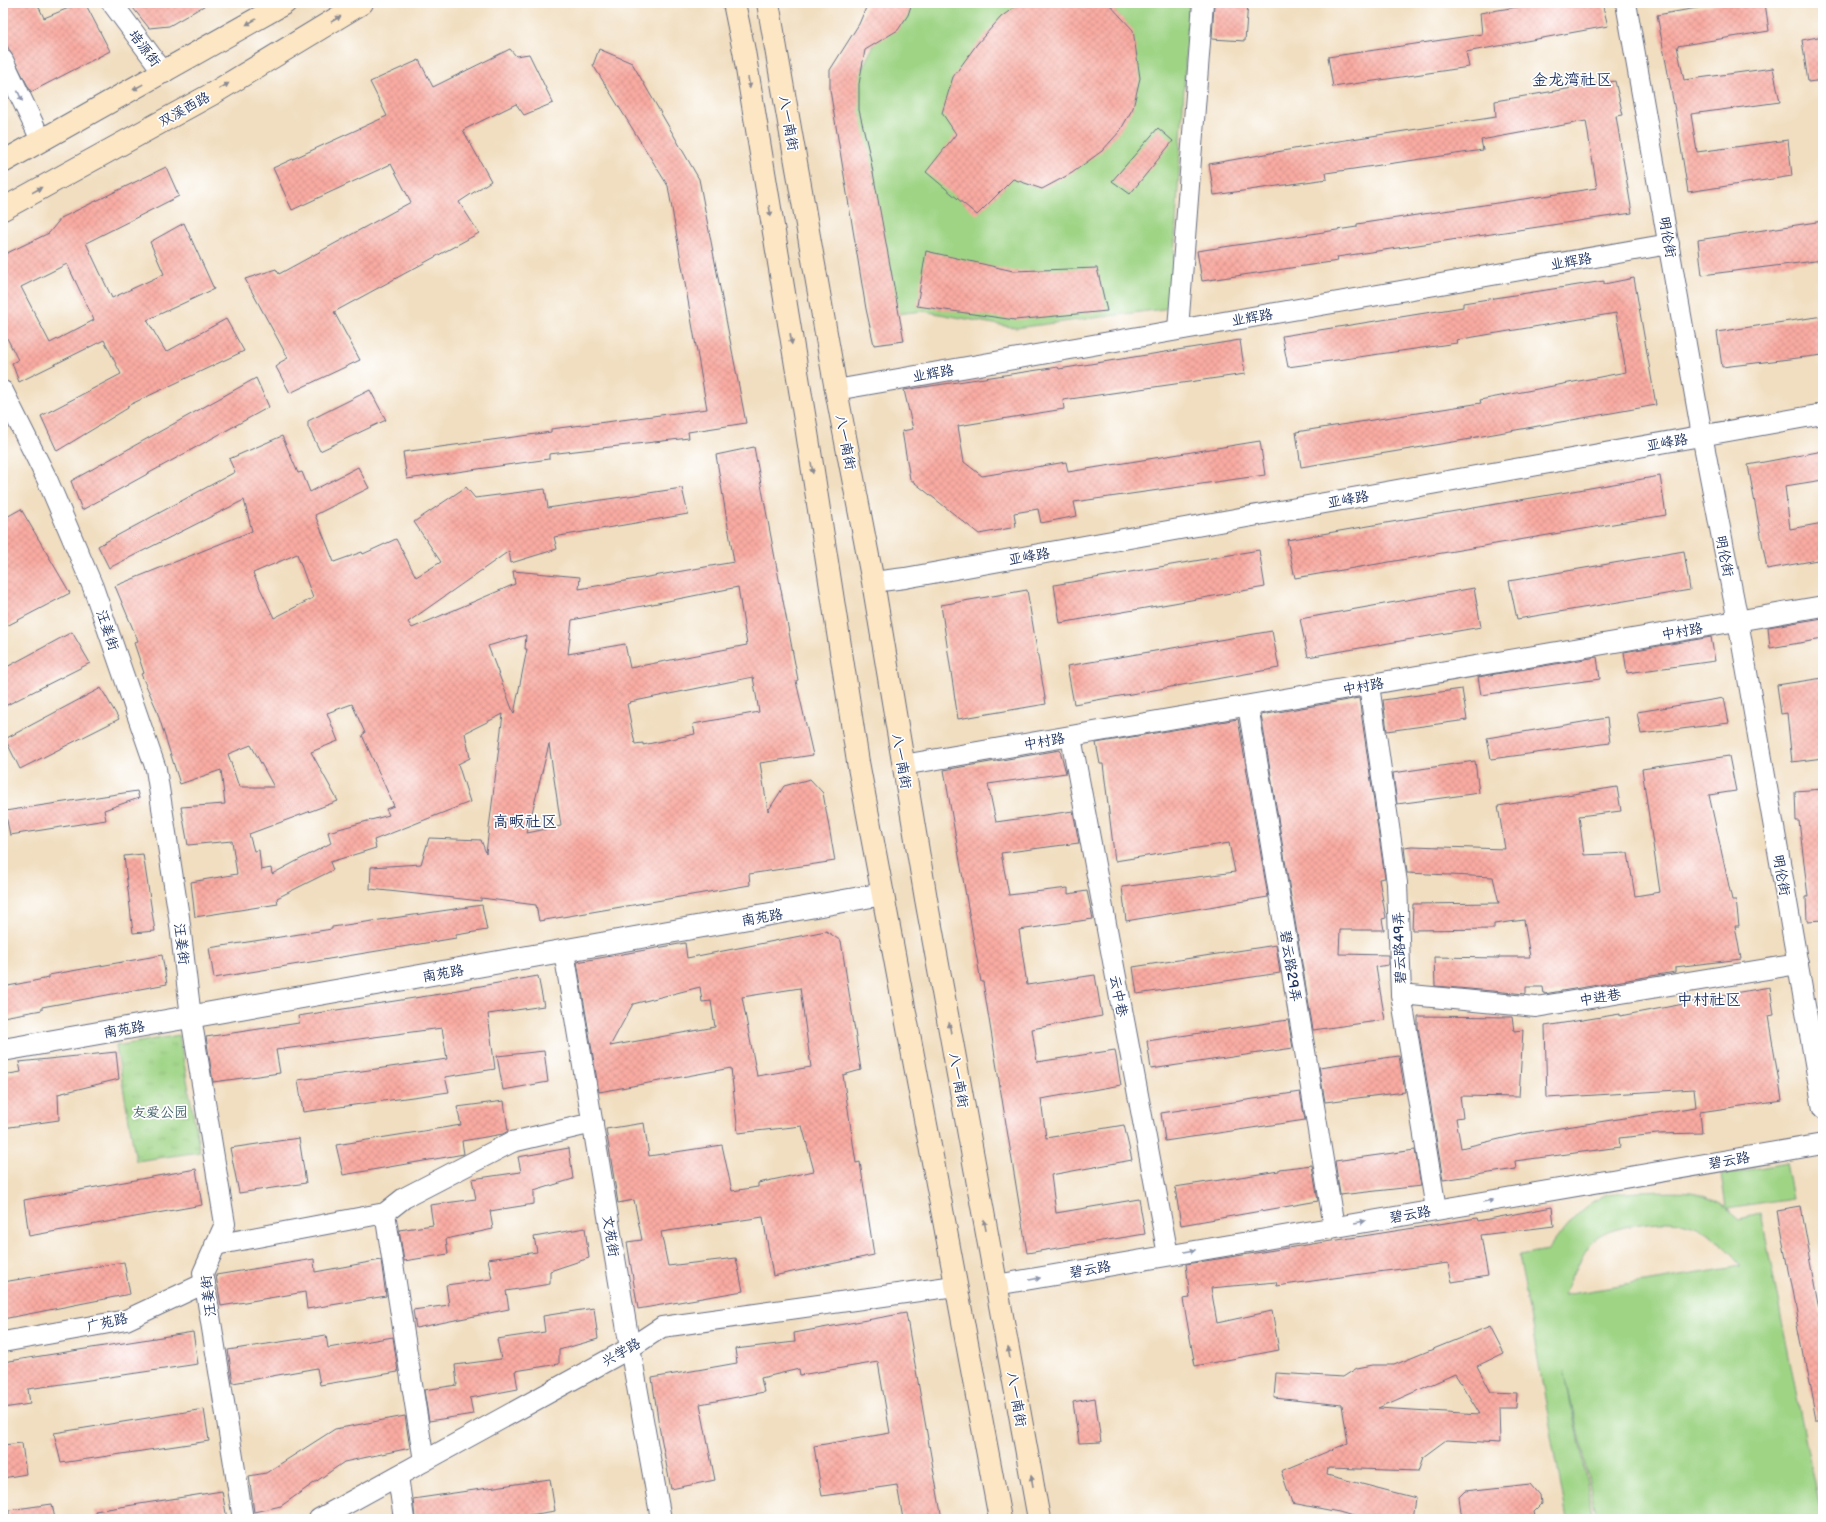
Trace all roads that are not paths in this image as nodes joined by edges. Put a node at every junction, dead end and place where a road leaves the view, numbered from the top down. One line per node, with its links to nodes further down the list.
1 (112, 3): 11 (street, 培源街)
2 (285, 3): 11 (main road, one-way to 11)
3 (362, 3): 14 (main road, 双溪西路, one-way to 3)
4 (719, 3): 9 (main road)
5 (734, 3): 9 (main road)
6 (1203, 3): 16 (street)
7 (1626, 3): 15 (street, 明伦街)
8 (770, 6): 17 (main road, 八一南街)
9 (744, 51): 28 (main road, one-way to 28)
10 (3, 60): 12 (street, one-way to 12)
11 (164, 73): 12 (main road, one-way to 12)
12 (41, 140): 13 (main road)
13 (3, 162)
14 (3, 209)
15 (1669, 244): 16 (street, 业辉路); 20 (street, 明伦街)
16 (1178, 329): 17 (street, 业辉路)
17 (836, 390): 21 (main road, 八一南街)
18 (3, 391): 32 (street, 汪姜街)
19 (1823, 414): 20 (street, 亚峰路)
20 (1702, 436): 21 (street, 亚峰路); 23 (street, 明伦街)
21 (872, 582): 27 (main road, 八一南街)
22 (1823, 606): 23 (street, 中村路)
23 (1738, 621): 24 (street, 中村路); 30 (street, 明伦街)
24 (1369, 685): 25 (street, 中村路); 31 (street, 碧云路49弄)
25 (1248, 706): 26 (street, 中村路); 39 (street, 碧云路29弄)
26 (1070, 737): 27 (street, 中村路); 41 (street, 云中巷)
27 (903, 765): 43 (main road, 八一南街, one-way to 27)
28 (883, 894): 29 (street, 南苑路); 44 (main road)
29 (564, 952): 32 (street, 南苑路); 35 (street, 文苑街)
30 (1798, 964): 31 (street, 中进巷); 34 (street, 明伦街)
31 (1401, 994): 37 (street, 碧云路49弄)
32 (191, 1017): 33 (street, 南苑路); 40 (street, 汪姜街)
33 (3, 1050)
34 (1823, 1110)
35 (593, 1123): 38 (street); 46 (street, 文苑街)
36 (1823, 1144): 37 (street, 碧云路, one-way to 36)
37 (1436, 1209): 39 (street, 碧云路, one-way to 37)
38 (385, 1213): 40 (street); 47 (street)
39 (1334, 1227): 41 (street, 碧云路, one-way to 39)
40 (215, 1245): 42 (street, 汪姜街)
41 (1168, 1255): 43 (street, 碧云路, one-way to 41)
42 (205, 1283): 45 (street, 广苑路); 49 (street, 汪姜街)
43 (996, 1285): 54 (main road, 八一南街, one-way to 43)
44 (956, 1286): 46 (street, 兴学路); 53 (main road)
45 (3, 1342)
46 (630, 1348): 47 (street, 兴学路); 52 (street, 文苑街)
47 (424, 1461): 48 (street, 兴学路)
48 (398, 1476): 50 (street, 兴学路); 51 (street)
49 (243, 1519)
50 (319, 1519)
51 (404, 1519)
52 (662, 1519)
53 (1000, 1519)
54 (1039, 1519)

